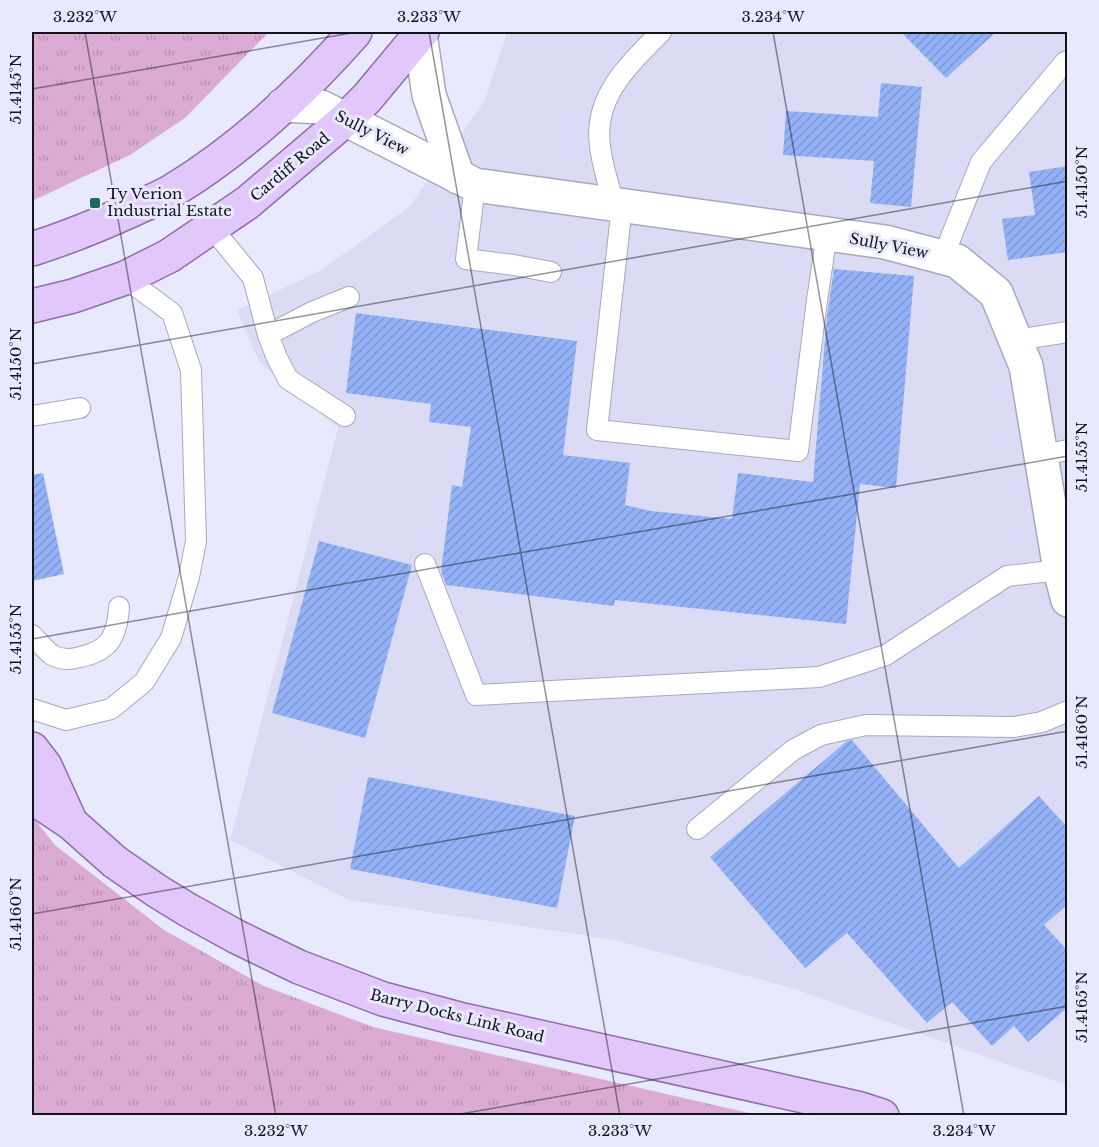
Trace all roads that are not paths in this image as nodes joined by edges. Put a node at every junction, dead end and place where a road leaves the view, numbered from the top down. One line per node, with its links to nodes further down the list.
1 (355, 32): 5 (main road)
2 (661, 32): 8 (lane)
3 (421, 33): 6 (main road, Cardiff Road); 7 (street)
4 (1068, 64): 12 (lane)
5 (283, 105): 6 (street, Sully View); 11 (main road)
6 (346, 119): 7 (street, Sully View); 9 (main road, Cardiff Road)
7 (466, 181): 8 (street, Sully View); 13 (lane)
8 (618, 205): 10 (street, Sully View); 10 (lane)
9 (212, 228): 14 (main road, Cardiff Road); 18 (lane)
10 (827, 234): 12 (street, Sully View)
11 (32, 249)
12 (943, 257): 19 (street, Sully View)
13 (551, 272)
14 (125, 278): 16 (main road, Cardiff Road); 28 (lane)
15 (349, 297): 18 (lane)
16 (32, 306)
17 (1068, 332): 19 (lane)
18 (268, 335): 22 (lane)
19 (1015, 340): 23 (street, Sully View)
20 (80, 408): 21 (lane)
21 (32, 416)
22 (345, 416)
23 (1054, 452): 25 (street, Sully View)
24 (425, 564): 25 (lane)
25 (1065, 579)
26 (119, 607): 27 (lane)
27 (32, 635)
28 (32, 709)
29 (1068, 711): 33 (lane)
30 (32, 749): 32 (main road, Barry Docks Link Road)
31 (32, 797): 32 (main road, Barry Docks Link Road)
32 (71, 823): 34 (main road, Barry Docks Link Road)
33 (697, 829)
34 (882, 1116)

